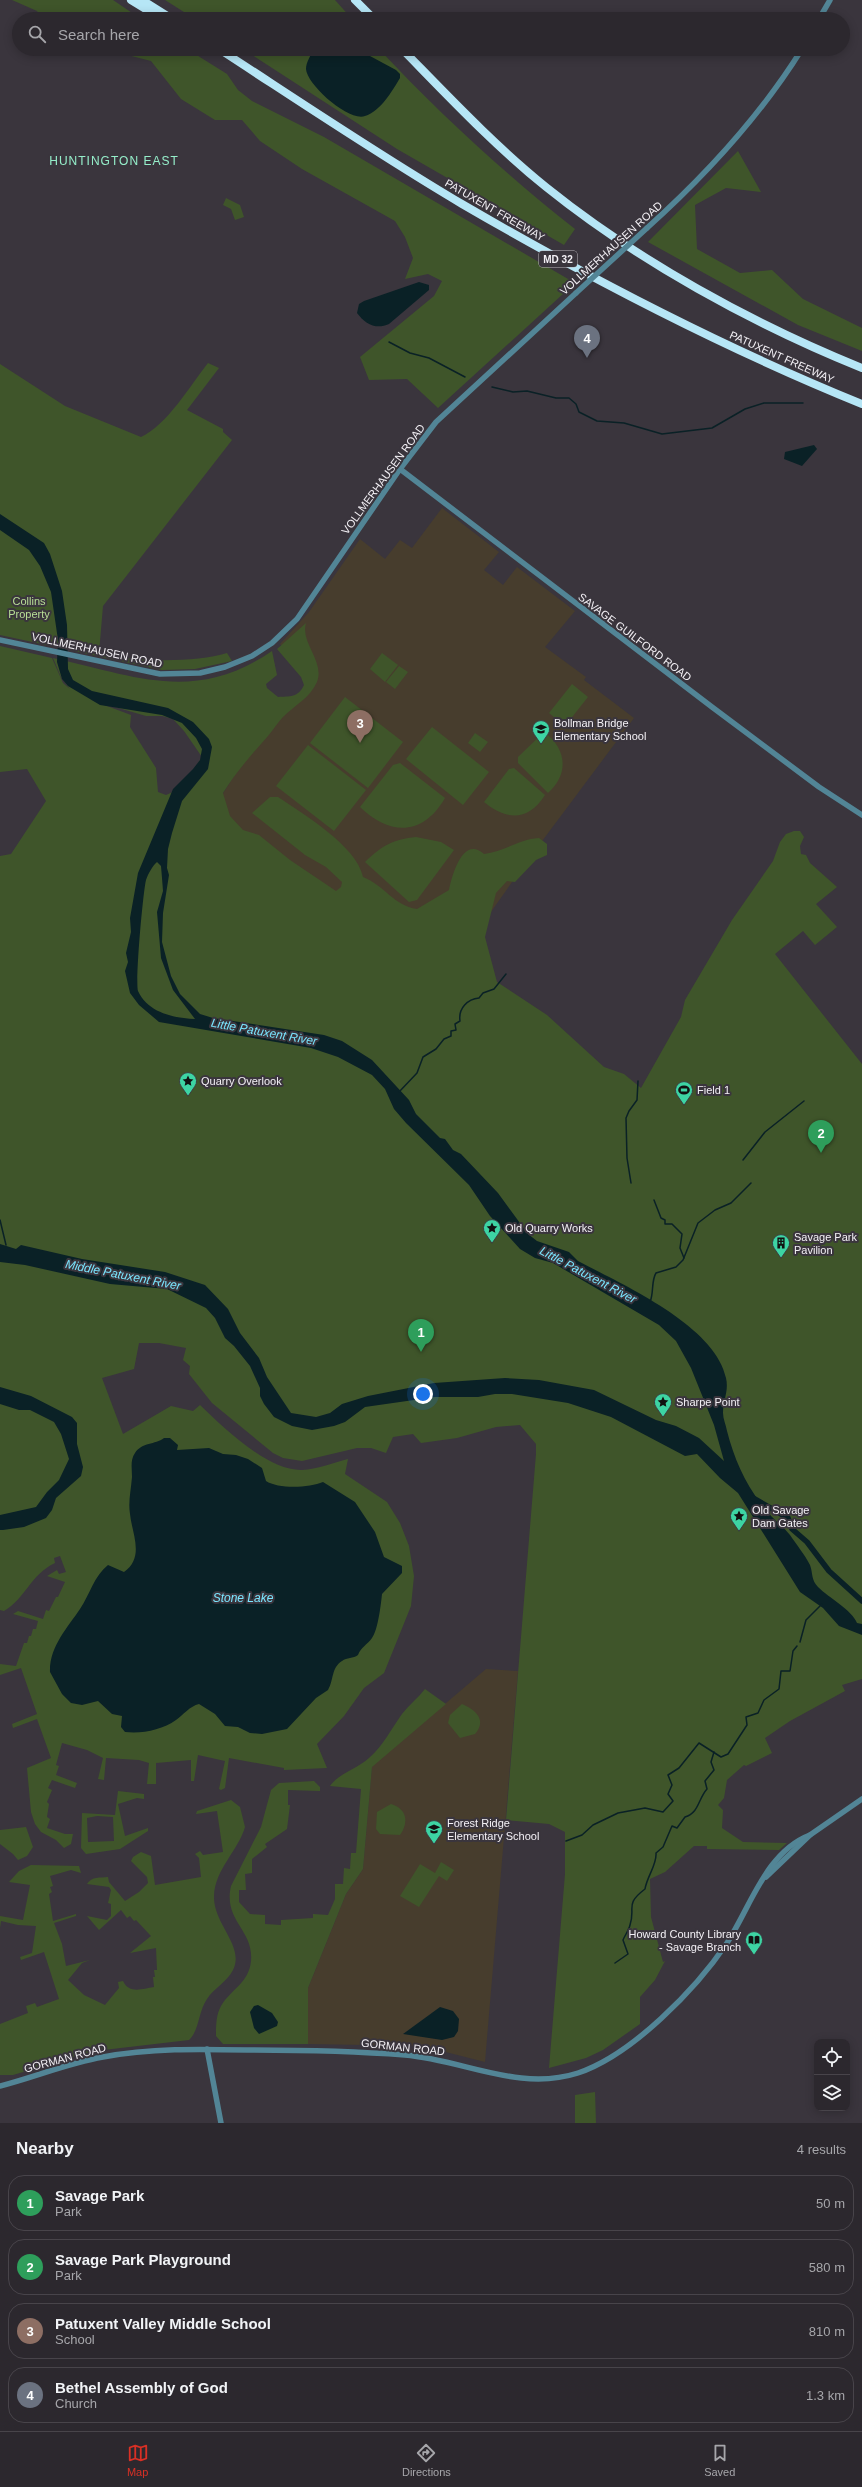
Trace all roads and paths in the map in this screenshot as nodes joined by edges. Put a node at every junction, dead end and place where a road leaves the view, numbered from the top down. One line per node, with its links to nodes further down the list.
1 (131, 0): 6 (highway)
2 (142, 0): 7 (highway)
3 (355, 0): 8 (highway)
4 (360, 0): 9 (highway)
5 (830, 0): 10 (street)
6 (151, 12)
7 (161, 12)
8 (368, 12)
9 (369, 12)
10 (823, 12)
11 (225, 56): 15 (highway)
12 (230, 56): 15 (highway, PATUXENT FREEWAY / MD 32)
13 (409, 56): 16 (highway, PATUXENT FREEWAY)
14 (797, 56): 18 (street, VOLLMERHAUSEN ROAD, bridge)
15 (271, 82): 17 (highway, PATUXENT FREEWAY / MD 32)
16 (862, 368)
17 (862, 404)
18 (400, 469): 19 (street, VOLLMERHAUSEN ROAD); 20 (street, SAVAGE GUILFORD ROAD)
19 (0, 640)
20 (862, 815)
21 (862, 1799): 22 (street, GORMAN ROAD)
22 (207, 2049): 23 (street, GORMAN ROAD); 24 (street)
23 (0, 2086)
24 (221, 2123)

